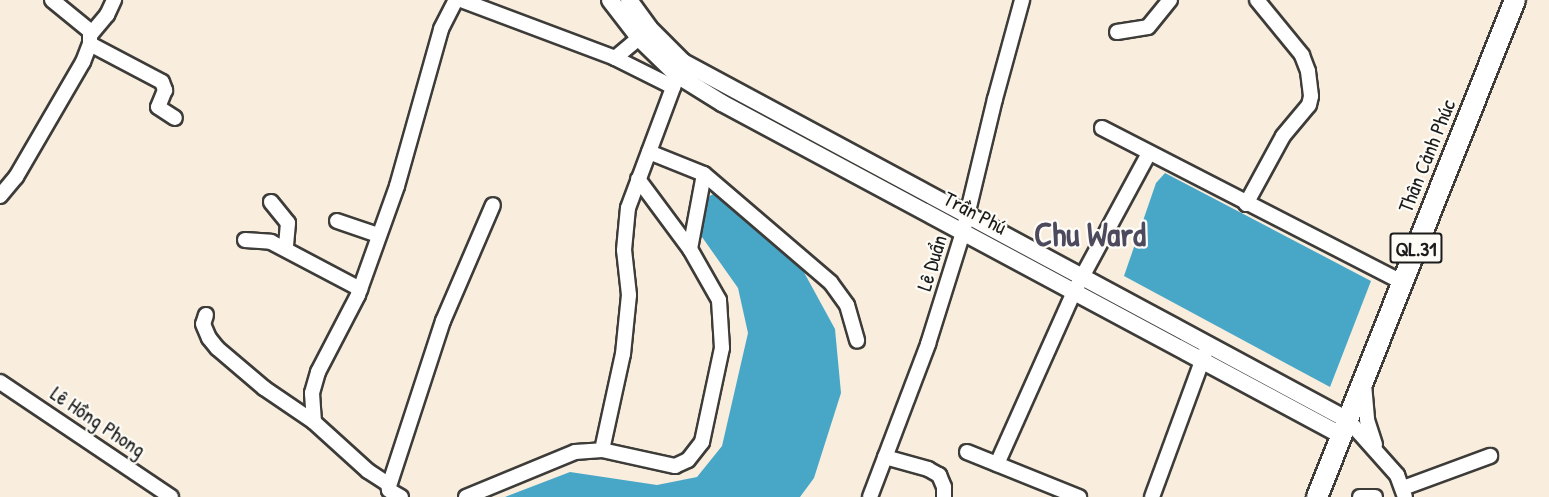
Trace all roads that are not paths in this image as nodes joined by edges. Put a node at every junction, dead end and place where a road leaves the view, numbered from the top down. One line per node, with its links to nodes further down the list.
1 (52, 0): 13 (street)
2 (114, 0): 13 (street)
3 (456, 0): 29 (street)
4 (461, 0): 14 (street, Trần Phú)
5 (610, 0): 11 (main road, Trần Phú)
6 (629, 0): 11 (main road, Trần Phú)
7 (1022, 0): 26 (street, Lê Duẩn)
8 (1170, 0): 12 (street)
9 (1257, 0): 24 (street)
10 (1515, 0): 35 (highway, Thân Cảnh Phúc / QL.31)
11 (645, 33): 14 (street); 15 (main road, Trần Phú)
12 (1117, 33)
13 (90, 39): 16 (street); 22 (street)
14 (615, 58): 15 (street, Trần Phú)
15 (678, 75): 18 (street); 26 (main road, Trần Phú); 28 (main road, Trần Phú)
16 (175, 118)
17 (1102, 128): 24 (street)
18 (649, 152): 20 (street); 21 (street)
19 (1147, 157): 36 (street)
20 (704, 174): 33 (street); 39 (street)
21 (638, 178): 33 (street); 45 (street)
22 (0, 196)
23 (271, 202): 32 (street)
24 (1246, 204): 35 (street)
25 (493, 206): 51 (street)
26 (967, 215): 28 (street, Lê Duẩn); 36 (main road, Trần Phú)
27 (337, 221): 29 (street)
28 (963, 232): 36 (main road, Trần Phú); 49 (street, Lê Duẩn)
29 (378, 235): 37 (street)
30 (276, 236): 32 (street)
31 (245, 240): 34 (street)
32 (286, 246): 34 (street)
33 (690, 249): 45 (street)
34 (296, 256): 37 (street)
35 (1402, 282): 41 (highway, Thân Cảnh Phúc / QL.31)
36 (1079, 284): 40 (main road, Trần Phú); 50 (street)
37 (360, 289): 43 (street)
38 (206, 315): 43 (street)
39 (857, 341)
40 (1206, 352): 44 (main road, Trần Phú); 58 (street)
41 (1364, 379): 44 (highway, Thân Cảnh Phúc / QL.31); 46 (street)
42 (0, 382): 53 (street, Lê Hồng Phong)
43 (314, 422): 51 (street)
44 (1345, 428): 46 (street); 59 (highway, Thân Cảnh Phúc / QL.31)
45 (602, 450): 54 (street)
46 (1377, 450): 52 (street)
47 (967, 452): 50 (street)
48 (1490, 456): 52 (street)
49 (885, 458): 55 (street, Lê Duẩn); 56 (street)
50 (996, 464): 57 (street)
51 (391, 492)
52 (1404, 492)
53 (171, 497)
54 (466, 497)
55 (870, 497)
56 (944, 497)
57 (1079, 497)
58 (1152, 497)
59 (1317, 497)
60 (1360, 497): 61 (street)
61 (1375, 497)

